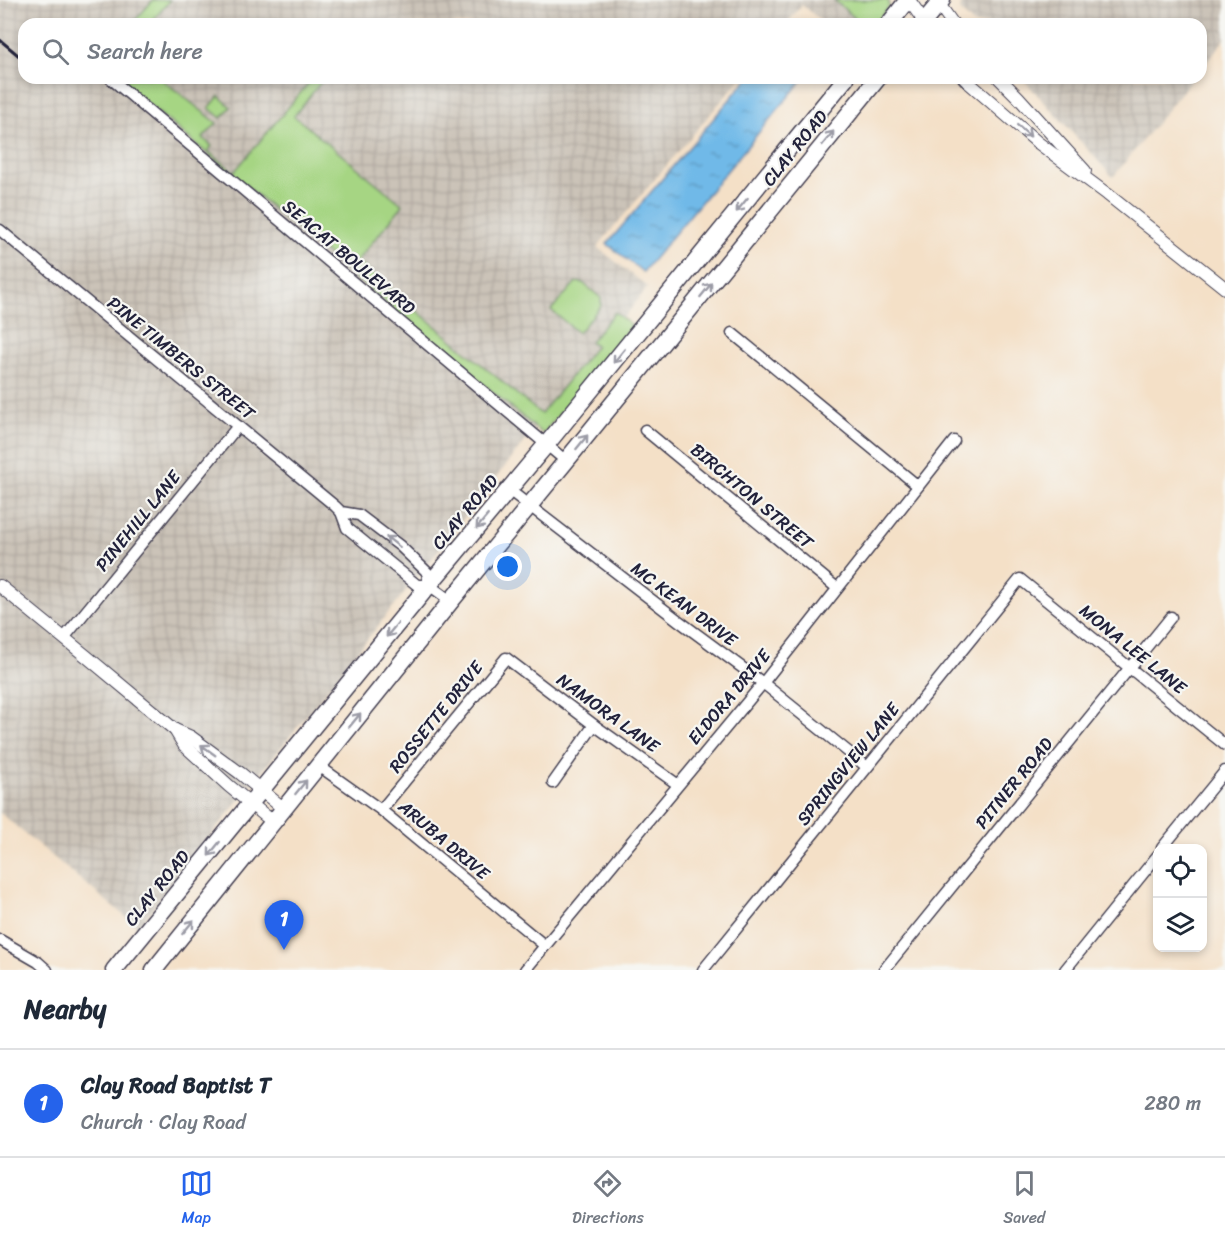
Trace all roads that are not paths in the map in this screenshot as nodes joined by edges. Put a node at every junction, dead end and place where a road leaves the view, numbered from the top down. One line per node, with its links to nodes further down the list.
1 (908, 0): 3 (main road); 4 (street)
2 (939, 1): 5 (main road); 6 (street)
3 (894, 18)
4 (921, 18)
5 (927, 18)
6 (949, 18)
7 (117, 84): 25 (street, SEACAT BOULEVARD)
8 (841, 84): 14 (main road, CLAY ROAD)
9 (873, 84): 15 (main road, CLAY ROAD, one-way to 9)
10 (970, 84): 13 (street)
11 (1005, 84): 12 (street)
12 (1018, 97): 13 (street); 16 (street)
13 (1002, 112): 16 (street, one-way to 16)
14 (791, 144): 15 (main road); 19 (main road, CLAY ROAD, one-way to 19)
15 (811, 159): 21 (main road, CLAY ROAD, one-way to 15)
16 (1107, 194): 18 (street)
17 (0, 230): 22 (street, PINE TIMBERS STREET)
18 (1225, 288)
19 (649, 319): 21 (main road); 25 (main road, CLAY ROAD, one-way to 25)
20 (732, 333): 27 (street)
21 (669, 335): 26 (main road, CLAY ROAD, one-way to 21)
22 (238, 426): 30 (street, PINE TIMBERS STREET); 37 (street, PINEHILL LANE)
23 (645, 430): 34 (street, BIRCHTON STREET)
24 (954, 441): 27 (street, ELDORA DRIVE)
25 (546, 445): 26 (street, SEACAT BOULEVARD); 28 (main road, CLAY ROAD)
26 (566, 461): 29 (main road, CLAY ROAD)
27 (918, 486): 34 (street, ELDORA DRIVE)
28 (509, 490): 29 (street, MC KEAN DRIVE); 32 (main road, CLAY ROAD, one-way to 32)
29 (529, 506): 35 (main road, CLAY ROAD); 40 (street, MC KEAN DRIVE)
30 (341, 512): 32 (street, PINE TIMBERS STREET); 32 (street, PINE TIMBERS STREET, one-way to 30)
31 (1020, 579): 39 (street, MONA LEE LANE); 45 (street, SPRINGVIEW LANE)
32 (429, 585): 35 (street, PINE TIMBERS STREET); 49 (main road, CLAY ROAD, one-way to 49)
33 (0, 586): 37 (street)
34 (837, 588): 40 (street, ELDORA DRIVE)
35 (451, 601): 44 (main road, CLAY ROAD, one-way to 35)
36 (1171, 617): 39 (street, PITNER ROAD)
37 (64, 638): 42 (street)
38 (519, 668): 41 (street, NAMORA LANE); 52 (street, ROSSETTE DRIVE)
39 (1129, 668): 43 (street, MONA LEE LANE); 63 (street, PITNER ROAD)
40 (763, 683): 45 (street, MC KEAN DRIVE); 48 (street, ELDORA DRIVE)
41 (594, 725): 47 (street); 48 (street, NAMORA LANE)
42 (175, 730): 49 (street, one-way to 42); 50 (street)
43 (1225, 745)
44 (319, 766): 51 (main road, CLAY ROAD, one-way to 44); 52 (street, ARUBA DRIVE)
45 (867, 767): 62 (street, SPRINGVIEW LANE)
46 (1225, 771): 54 (street)
47 (553, 783)
48 (677, 784): 57 (street, ELDORA DRIVE)
49 (262, 791): 50 (main road, CLAY ROAD); 51 (street)
50 (251, 804): 53 (street); 59 (main road, CLAY ROAD, one-way to 59)
51 (284, 809): 53 (main road, CLAY ROAD)
52 (381, 810): 57 (street, ARUBA DRIVE)
53 (273, 822): 60 (main road, CLAY ROAD, one-way to 53)
54 (1166, 844)
55 (1153, 861): 64 (street)
56 (0, 940): 58 (street)
57 (544, 945): 61 (street, ELDORA DRIVE)
58 (47, 970)
59 (114, 970)
60 (154, 970)
61 (525, 970)
62 (703, 970)
63 (884, 970)
64 (1065, 970)

